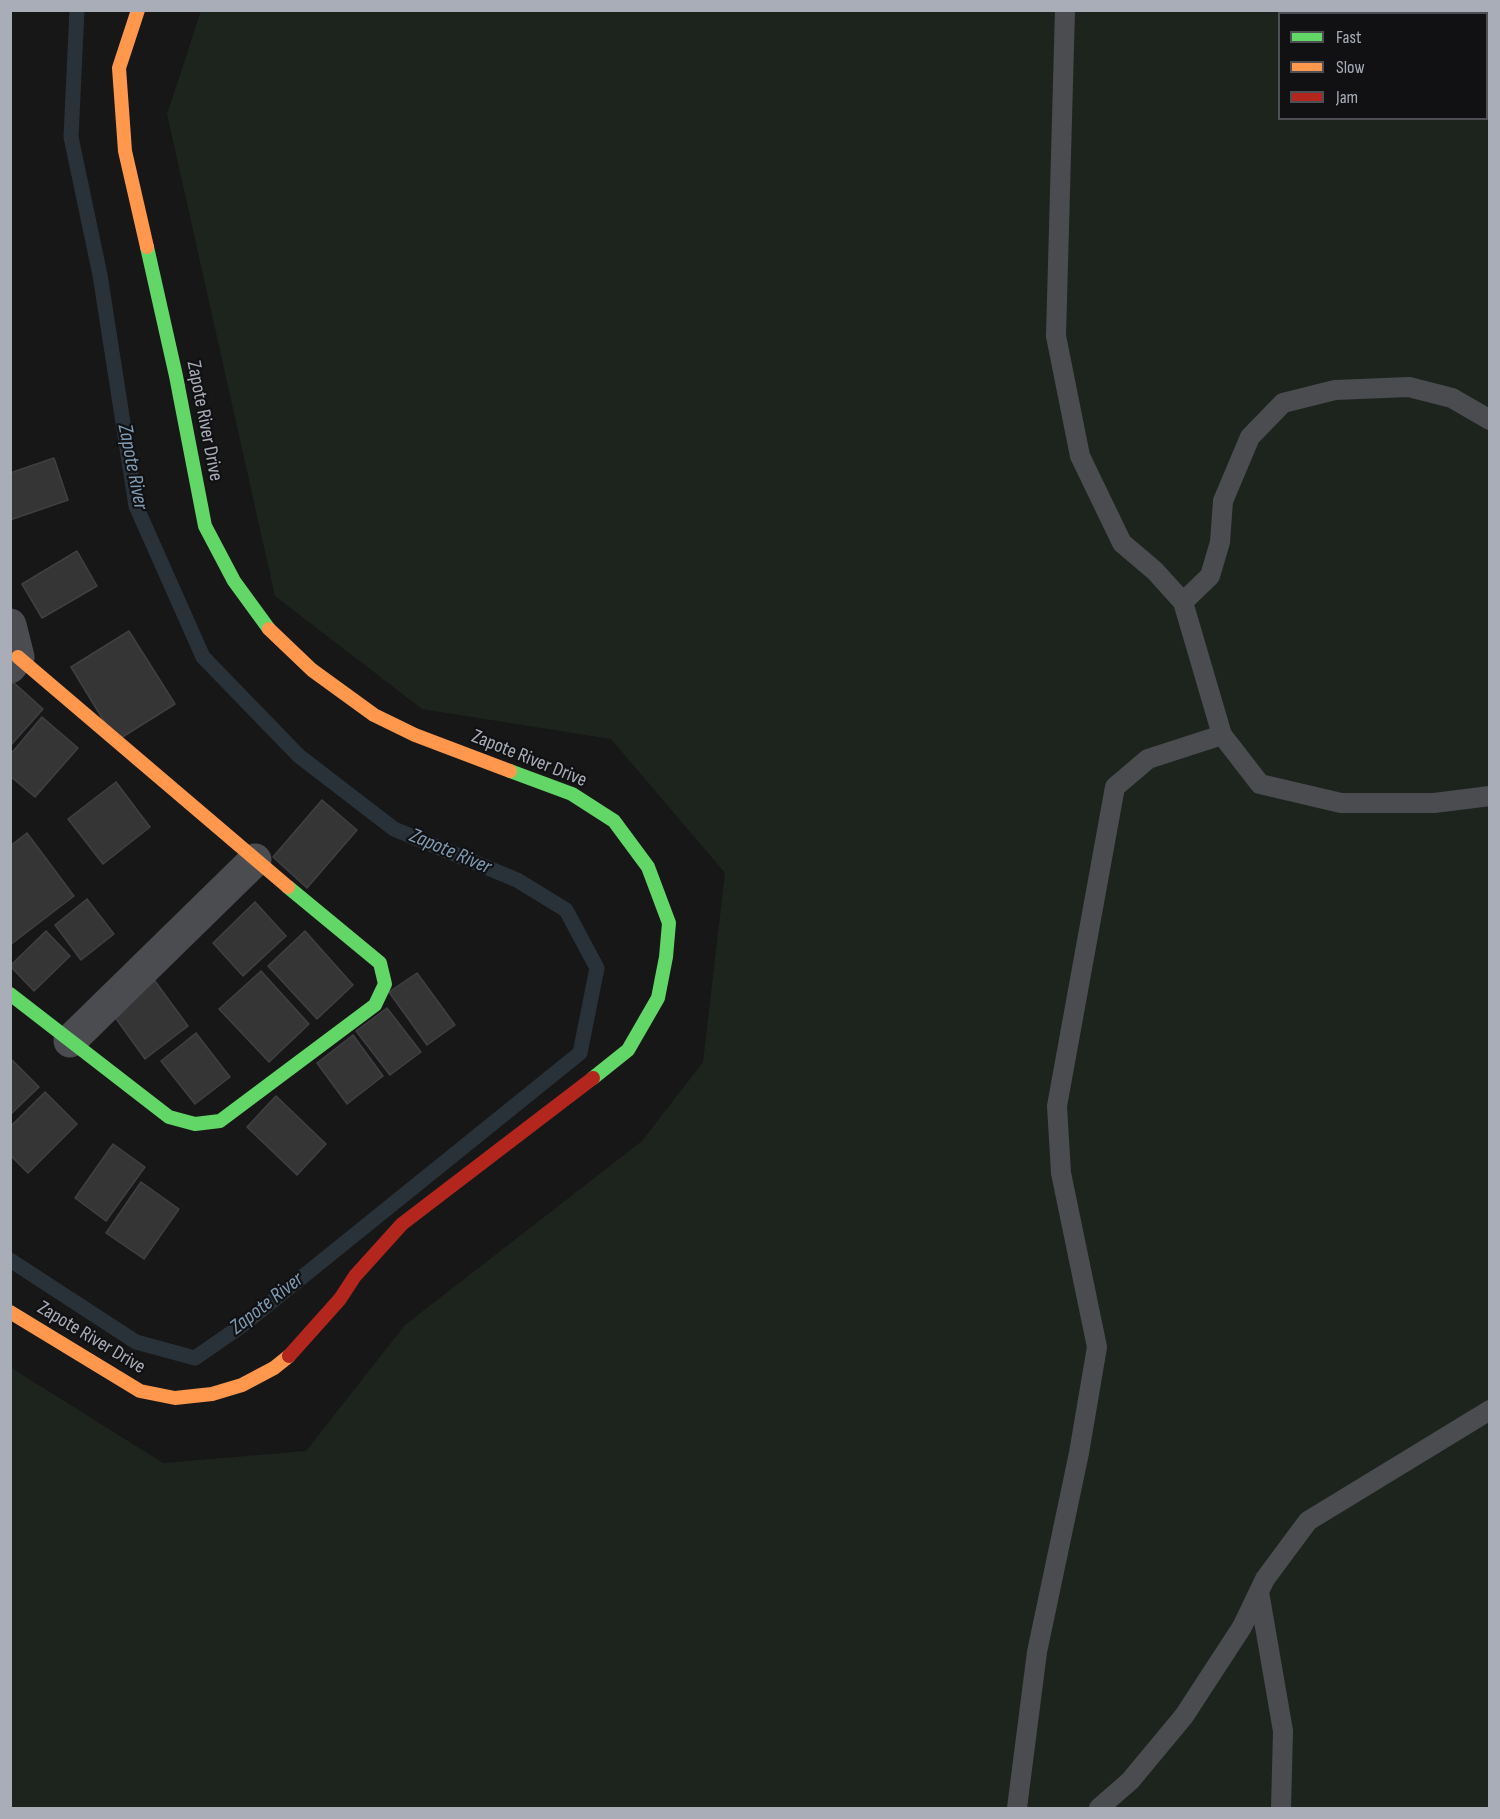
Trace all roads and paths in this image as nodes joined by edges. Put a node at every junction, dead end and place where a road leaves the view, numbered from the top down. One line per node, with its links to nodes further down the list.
1 (138, 10): 12 (street, Zapote River Drive)
2 (1065, 10): 4 (lane)
3 (1490, 420): 4 (lane)
4 (1182, 602): 7 (lane)
5 (10, 626): 6 (street)
6 (14, 662): 9 (street)
7 (1222, 735): 8 (lane); 15 (lane)
8 (1490, 796)
9 (255, 860): 11 (street); 11 (street)
10 (10, 994): 11 (street)
11 (70, 1041)
12 (10, 1312)
13 (1490, 1410): 14 (lane)
14 (1259, 1592): 16 (lane); 17 (lane)
15 (1017, 1809)
16 (1099, 1809)
17 (1281, 1809)

